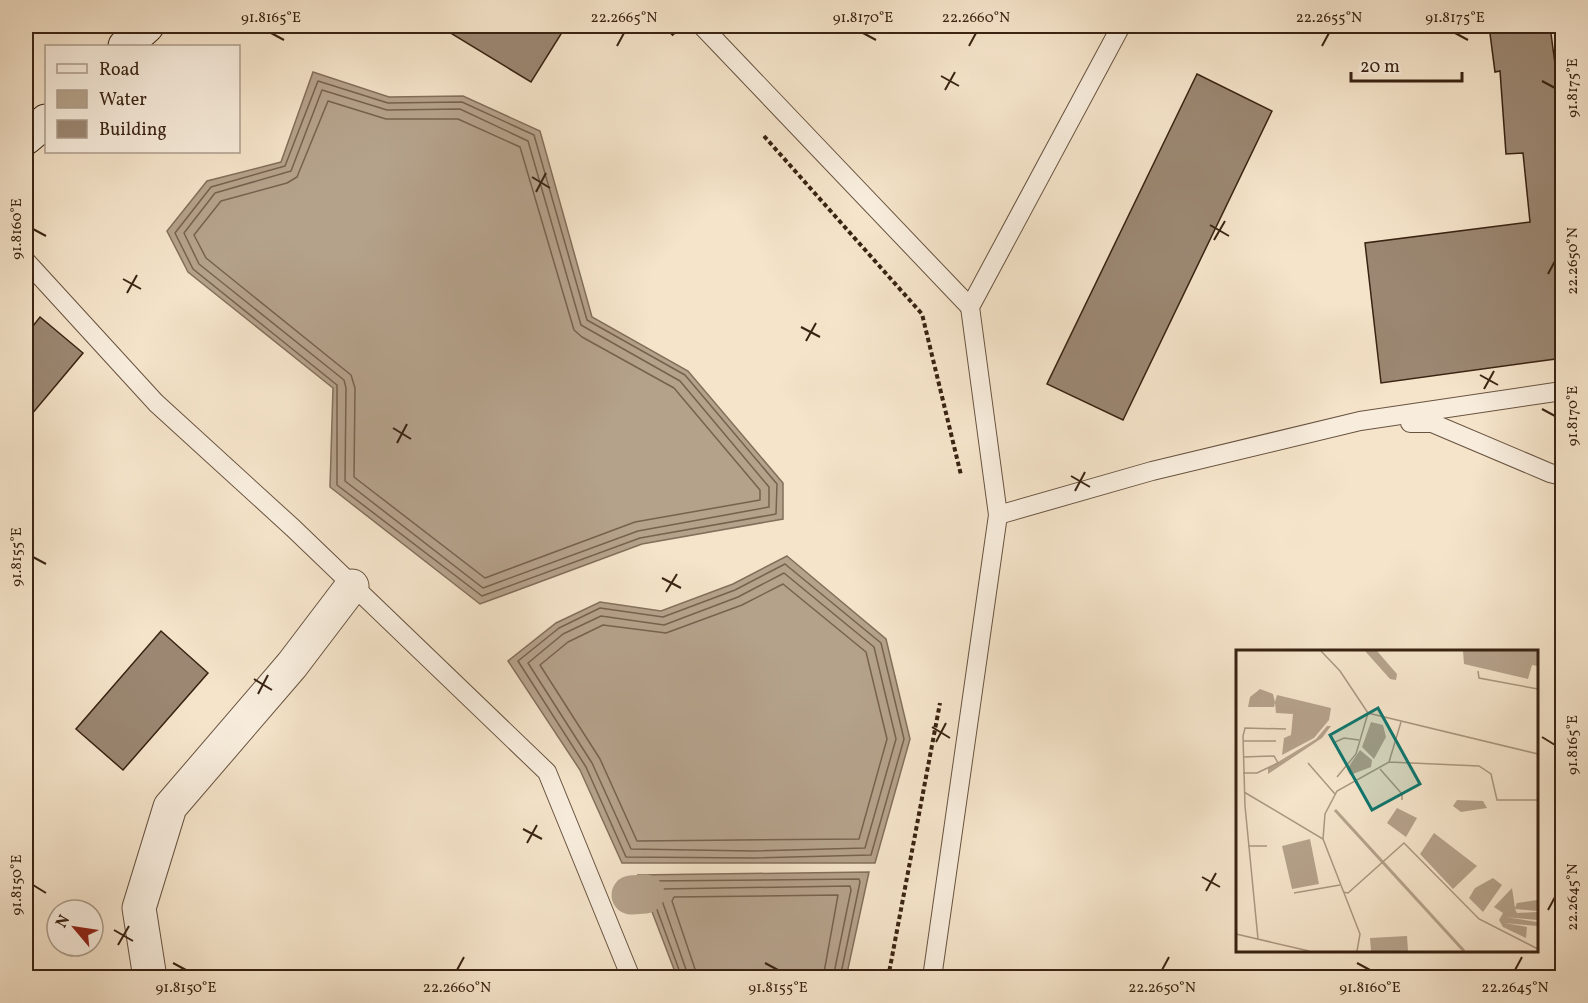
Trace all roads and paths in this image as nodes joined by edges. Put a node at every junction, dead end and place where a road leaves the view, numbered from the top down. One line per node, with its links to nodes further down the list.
1 (147, 26): 6 (street)
2 (666, 26): 5 (path)
3 (702, 26): 9 (lane)
4 (1121, 26): 9 (lane)
5 (681, 43)
6 (126, 45)
7 (759, 130): 13 (path)
8 (26, 261): 15 (lane)
9 (970, 307): 14 (lane)
10 (1563, 391): 11 (lane)
11 (1360, 421): 12 (lane); 14 (lane)
12 (1563, 476)
13 (962, 477)
14 (998, 515): 20 (lane)
15 (352, 586): 17 (street); 18 (lane)
16 (941, 698): 19 (path)
17 (150, 978)
18 (631, 978)
19 (888, 978)
20 (933, 978)

